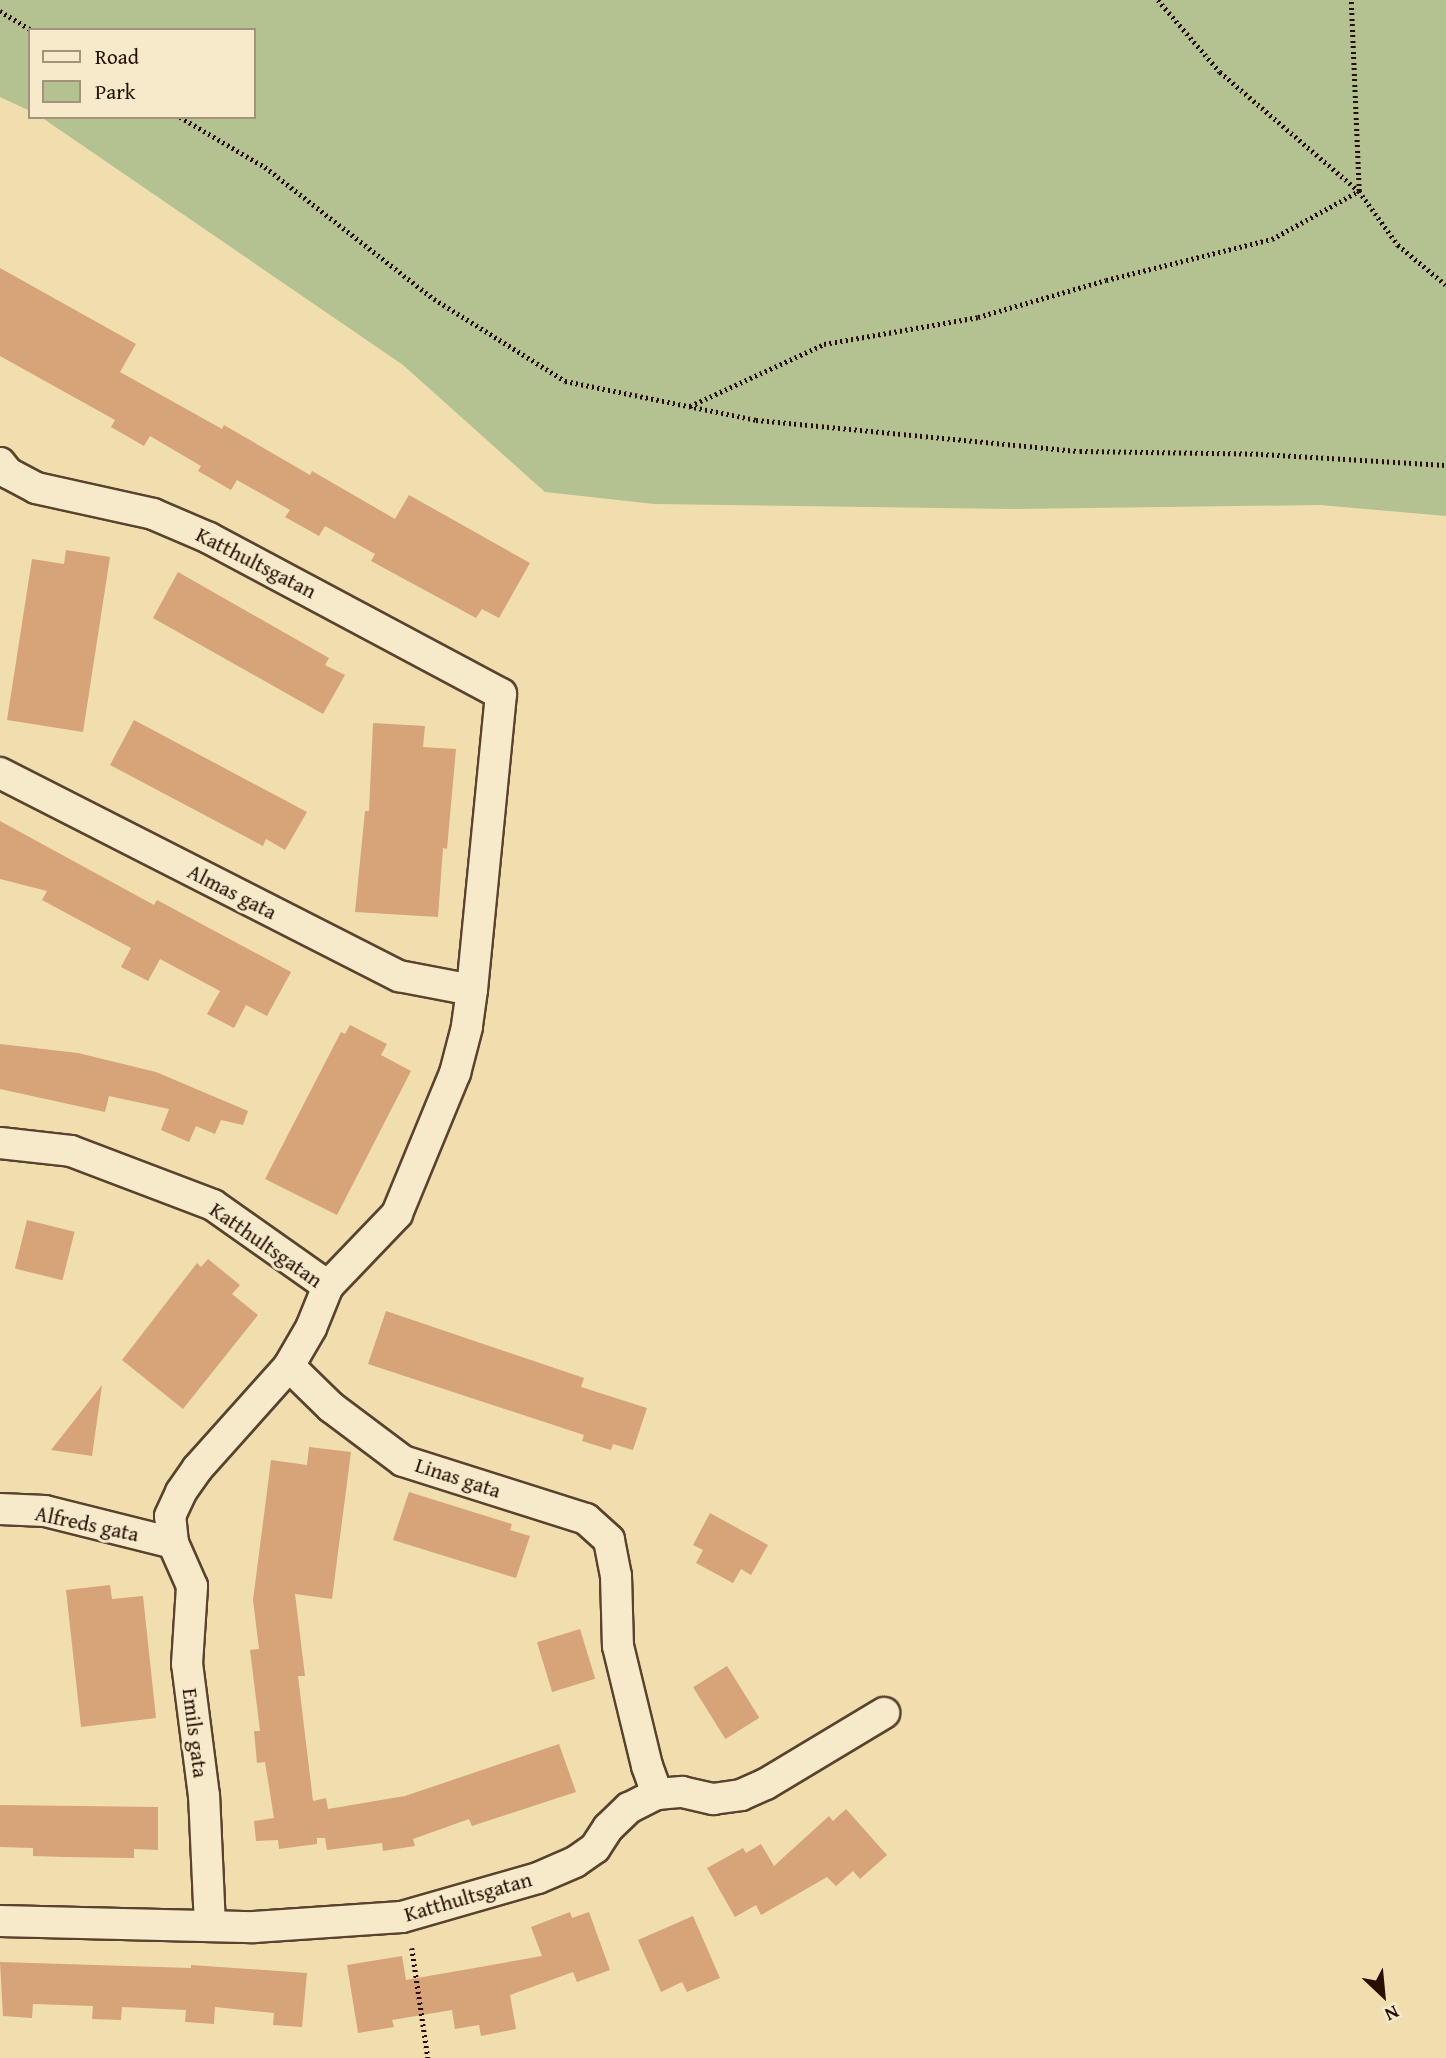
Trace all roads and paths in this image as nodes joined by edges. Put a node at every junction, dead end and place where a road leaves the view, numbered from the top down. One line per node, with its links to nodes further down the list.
1 (1158, 0): 6 (path)
2 (1351, 0): 6 (path)
3 (0, 11): 4 (path)
4 (29, 28)
5 (183, 119): 8 (path)
6 (1359, 191): 7 (path); 8 (path)
7 (1446, 285)
8 (689, 406): 9 (path)
9 (1446, 465)
10 (3, 475): 12 (street, Katthultsgatan)
11 (0, 773): 12 (street, Almas gata)
12 (472, 990): 14 (street)
13 (0, 1143): 14 (street, Katthultsgatan)
14 (328, 1286): 15 (street, Katthultsgatan)
15 (289, 1366): 17 (street); 19 (street, Linas gata)
16 (0, 1509): 17 (street, Alfreds gata)
17 (173, 1544): 22 (street, Emils gata)
18 (884, 1713): 19 (street, Katthultsgatan)
19 (657, 1794): 20 (street, Katthultsgatan)
20 (405, 1916): 22 (street, Katthultsgatan); 23 (path)
21 (0, 1921): 22 (street, Katthultsgatan)
22 (210, 1926)
23 (428, 2058)

